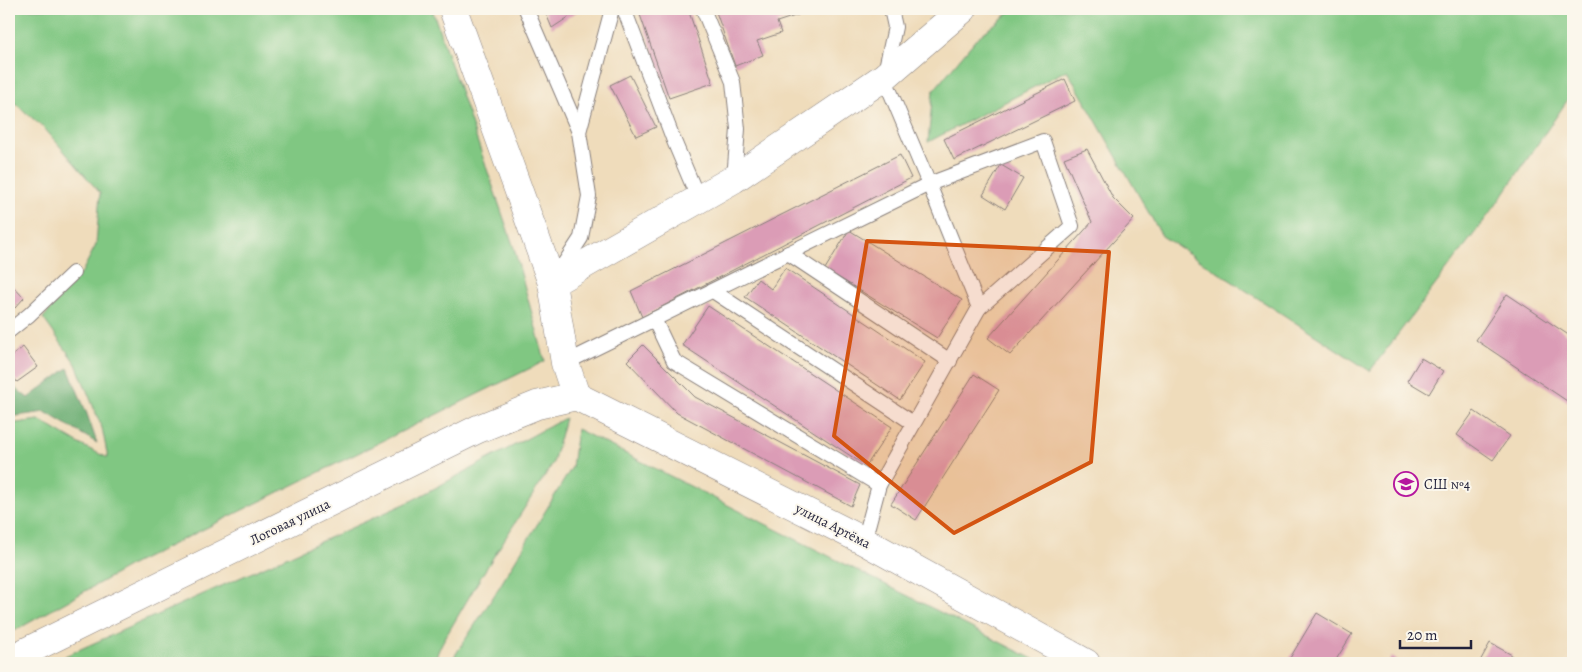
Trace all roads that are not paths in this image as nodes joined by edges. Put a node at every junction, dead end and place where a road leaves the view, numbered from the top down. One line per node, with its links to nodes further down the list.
1 (453, 9): 15 (street)
2 (526, 9): 9 (lane)
3 (612, 9): 9 (lane)
4 (624, 9): 12 (lane)
5 (703, 9): 10 (lane)
6 (890, 9): 8 (lane)
7 (963, 9): 8 (street)
8 (884, 77): 10 (street); 11 (lane)
9 (579, 132): 15 (lane)
10 (734, 179): 12 (street)
11 (929, 184): 13 (lane); 17 (lane); 17 (lane)
12 (698, 198): 15 (street)
13 (788, 253): 16 (lane); 20 (lane)
14 (73, 273): 19 (lane)
15 (552, 283): 21 (street)
16 (712, 291): 18 (lane); 23 (lane)
17 (979, 308): 20 (lane)
18 (654, 319): 21 (lane); 24 (lane)
19 (9, 331)
20 (950, 361): 23 (lane)
21 (565, 363): 22 (street)
22 (576, 396): 25 (street, улица Артёма); 26 (street, Логовая улица)
23 (913, 423): 24 (lane)
24 (879, 485): 25 (lane)
25 (864, 541): 27 (street, улица Артёма)
26 (9, 660)
27 (1086, 663)

